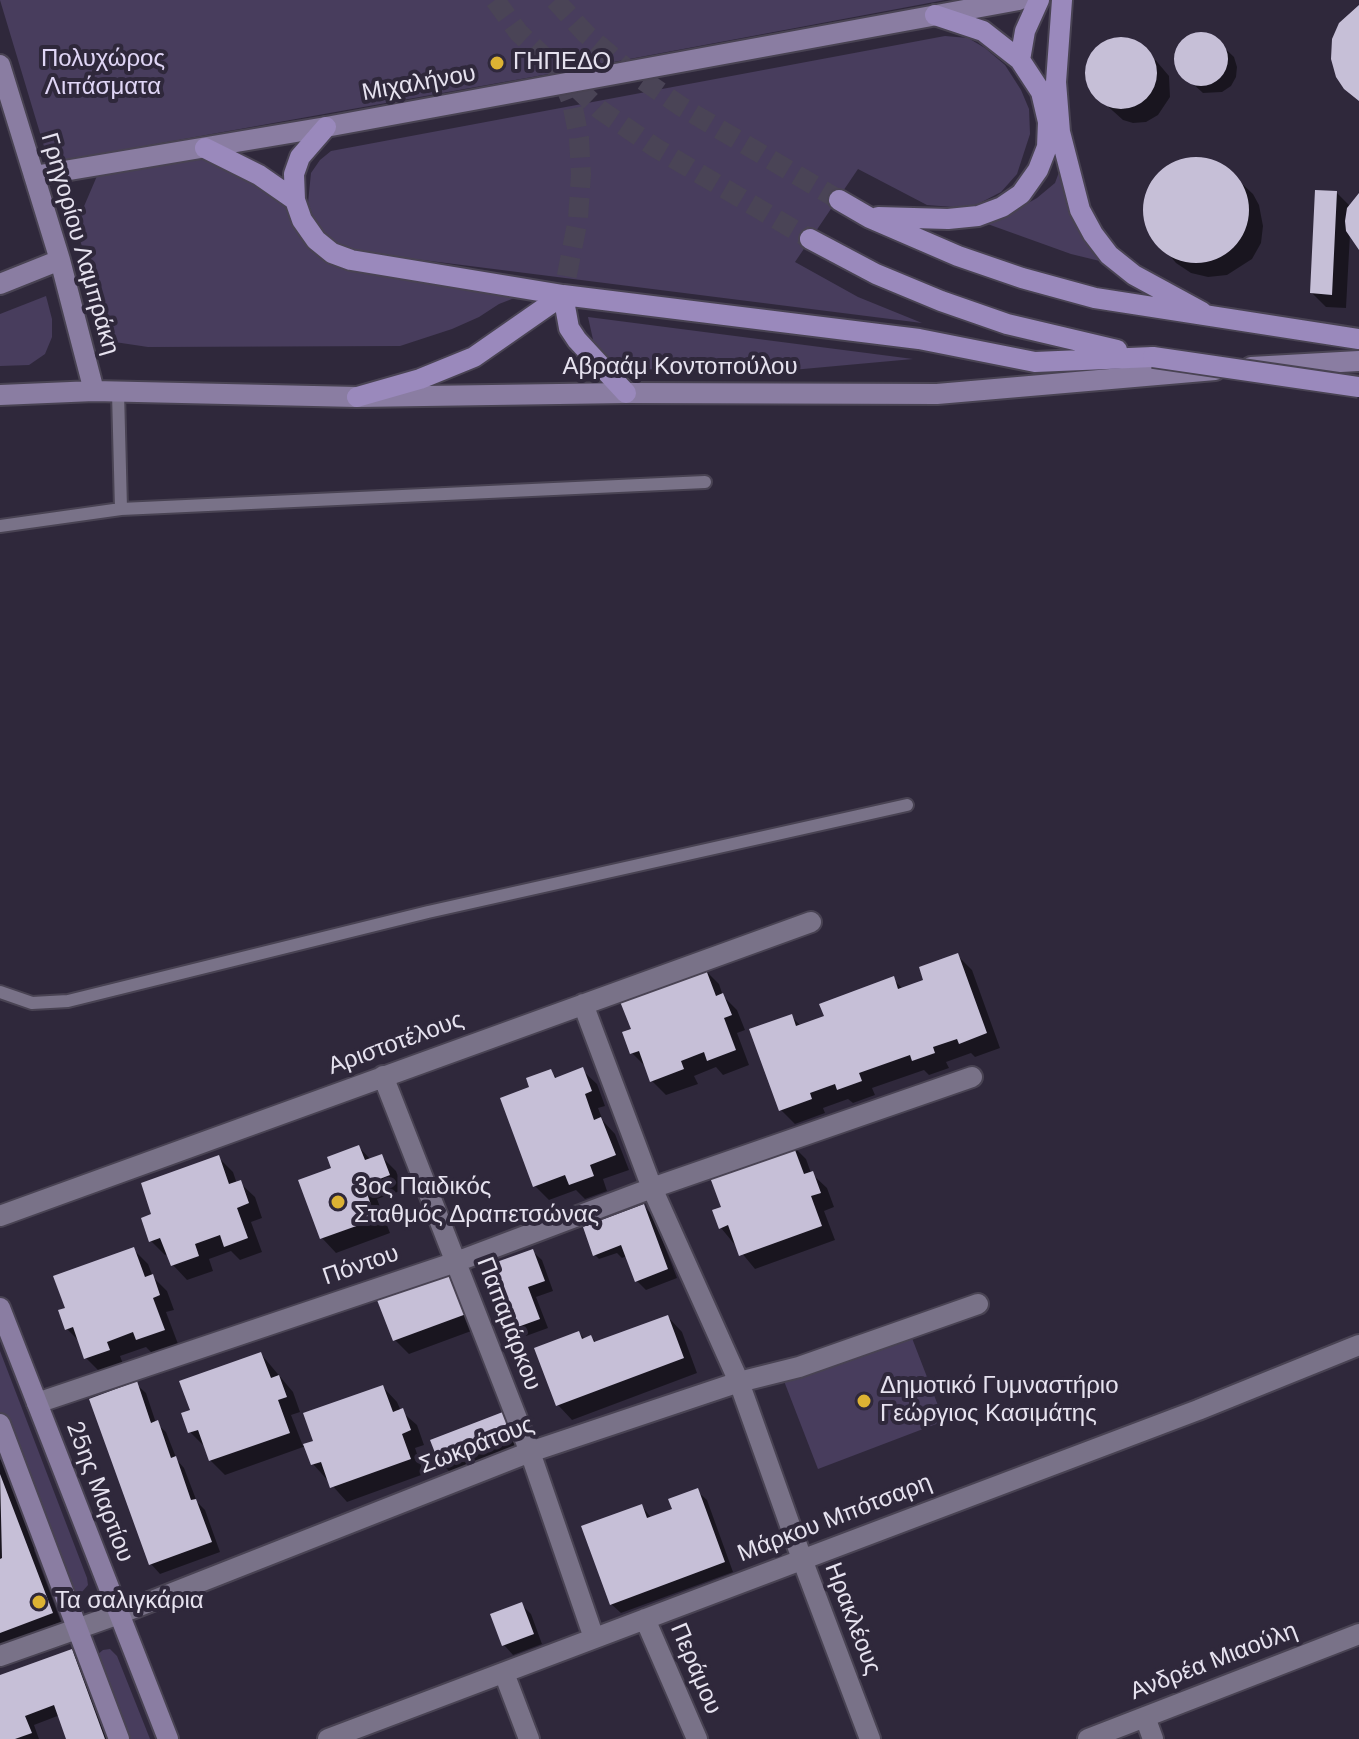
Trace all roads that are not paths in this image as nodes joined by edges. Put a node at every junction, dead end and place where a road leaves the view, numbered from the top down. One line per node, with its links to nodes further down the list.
1 (1019, 0): 4 (street, Μιχαλήνου)
2 (1039, 0): 5 (main road)
3 (1062, 0): 17 (main road)
4 (935, 15): 5 (main road); 7 (street, Μιχαλήνου)
5 (1020, 60): 12 (main road)
6 (1, 75): 9 (street, Γρηγορίου Λαμπράκη)
7 (326, 127): 8 (street, Μιχαλήνου); 10 (main road)
8 (205, 148): 9 (street, Μιχαλήνου); 10 (main road)
9 (34, 176): 14 (street, Γρηγορίου Λαμπράκη)
10 (295, 200): 16 (main road)
11 (839, 200): 12 (main road)
12 (870, 218): 17 (main road)
13 (810, 239): 19 (main road)
14 (60, 260): 15 (street); 22 (street, Γρηγορίου Λαμπράκη)
15 (0, 284)
16 (563, 295): 19 (main road); 24 (main road); 26 (main road)
17 (1212, 318): 18 (main road)
18 (1359, 339)
19 (1153, 357): 21 (main road, bridge)
20 (1359, 361): 24 (street, Αβραάμ Κοντοπούλου)
21 (1359, 387)
22 (94, 391): 23 (street, Αβραάμ Κοντοπούλου); 25 (street, Αβραάμ Κοντοπούλου)
23 (118, 392): 26 (street, Αβραάμ Κοντοπούλου); 28 (lane)
24 (626, 393): 26 (street, Αβραάμ Κοντοπούλου)
25 (0, 395)
26 (357, 397)
27 (705, 482): 28 (lane)
28 (121, 509): 29 (lane)
29 (0, 526)
30 (907, 805): 32 (lane)
31 (811, 922): 33 (street, Αριστοτέλους)
32 (0, 992)
33 (583, 1004): 34 (street, Αριστοτέλους); 36 (street, Ηρακλέους)
34 (383, 1076): 37 (street, Αριστοτέλους); 38 (street, Παπαμάρκου)
35 (972, 1077): 36 (street, Πόντου)
36 (652, 1188): 38 (street, Πόντου); 42 (street, Ηρακλέους)
37 (0, 1216)
38 (456, 1262): 43 (street, Πόντου); 45 (street, Παπαμάρκου)
39 (978, 1304): 42 (street, Σωκράτους)
40 (0, 1308): 43 (street, 25ης Μαρτίου)
41 (1358, 1350): 46 (street, Μάρκου Μπότσαρη)
42 (739, 1382): 45 (street, Σωκράτους); 46 (street, Ηρακλέους)
43 (37, 1403): 47 (street, 25ης Μαρτίου)
44 (0, 1426): 49 (street)
45 (530, 1452): 47 (street, Σωκράτους); 51 (street, Παπαμάρκου)
46 (802, 1559): 48 (street, Μάρκου Μπότσαρη); 61 (street, Ηρακλέους)
47 (119, 1614): 49 (street, Σωκράτους); 57 (street, 25ης Μαρτίου)
48 (645, 1619): 51 (street, Μάρκου Μπότσαρη); 60 (street, Περάμου)
49 (76, 1627): 52 (street, Σωκράτους); 56 (street)
50 (1359, 1634): 54 (street, Ανδρέα Μιαούλη)
51 (594, 1638): 53 (street, Μάρκου Μπότσαρη)
52 (0, 1656)
53 (504, 1673): 55 (street, Μάρκου Μπότσαρη); 59 (street)
54 (1145, 1717): 62 (street, Ανδρέα Μιαούλη); 63 (street)
55 (369, 1732): 58 (street, Μάρκου Μπότσαρη)
56 (119, 1739)
57 (168, 1739)
58 (328, 1739)
59 (529, 1739)
60 (697, 1739)
61 (870, 1739)
62 (1088, 1739)
63 (1153, 1739)

